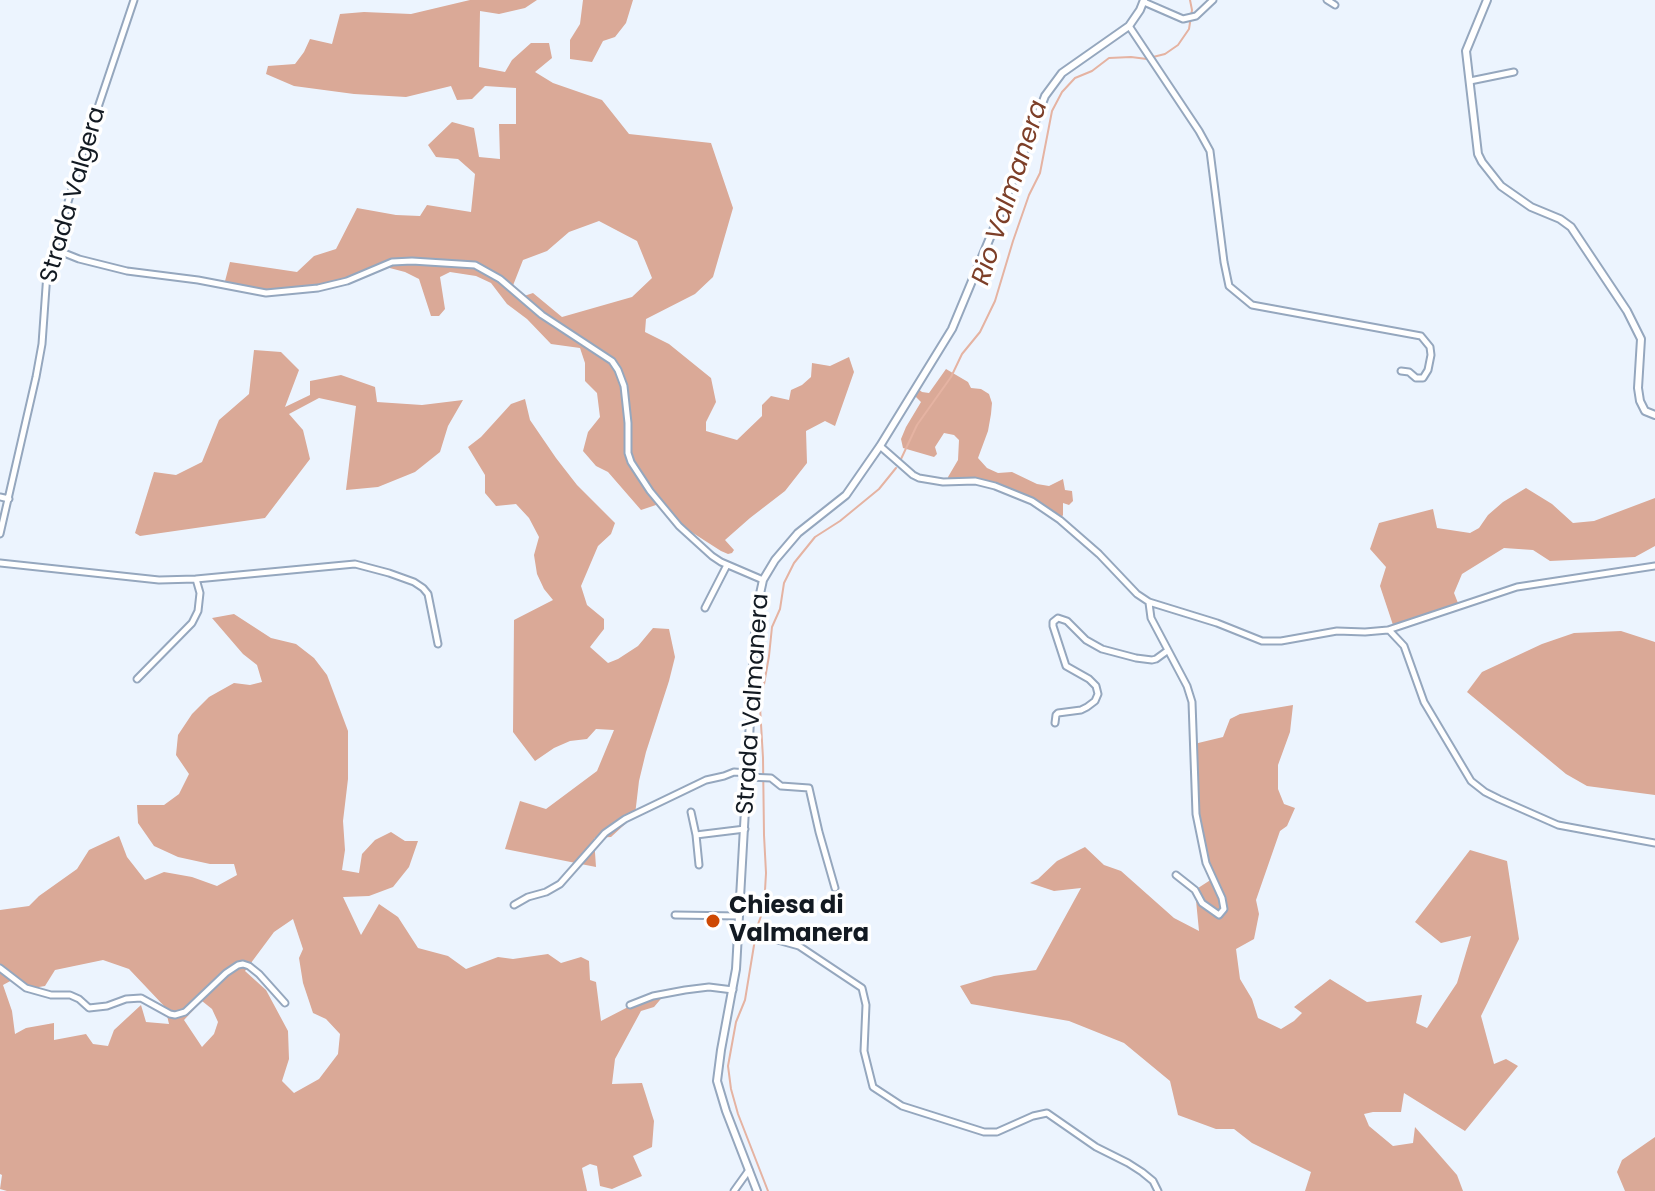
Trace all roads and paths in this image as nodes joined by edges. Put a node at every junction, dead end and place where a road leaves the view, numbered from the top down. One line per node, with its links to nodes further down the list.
1 (134, 0): 10 (street, Strada Valgera)
2 (1213, 0): 5 (street)
3 (1327, 0): 6 (street)
4 (1487, 0): 9 (street)
5 (1144, 1): 7 (street, Strada Valmanera)
6 (1335, 5)
7 (1129, 26): 11 (street); 13 (street, Strada Valmanera)
8 (1514, 72): 9 (street)
9 (1470, 81): 12 (street)
10 (54, 249): 15 (street, Strada Valgera); 18 (street)
11 (1401, 371)
12 (1655, 415)
13 (880, 446): 21 (street, Strada Valmanera); 22 (street)
14 (0, 497): 15 (street)
15 (9, 499): 16 (street, Strada Valgera)
16 (0, 534)
17 (0, 563): 20 (street)
18 (727, 565): 21 (street); 23 (street)
19 (1655, 566): 24 (street)
20 (196, 579): 25 (street); 27 (street)
21 (763, 580): 29 (street, Strada Valmanera)
22 (1149, 602): 24 (street); 26 (street)
23 (705, 608)
24 (1388, 630): 33 (street)
25 (438, 644)
26 (1167, 651): 28 (street); 35 (street)
27 (137, 679)
28 (1055, 723)
29 (748, 775): 31 (street, Strada Valmanera); 36 (street); 37 (street)
30 (691, 812): 32 (street)
31 (745, 829): 32 (street); 39 (street, Strada Valmanera)
32 (696, 835): 34 (street)
33 (1655, 843)
34 (699, 865)
35 (1176, 875)
36 (835, 888)
37 (514, 905)
38 (675, 915): 39 (street)
39 (739, 916): 40 (street, Strada Valmanera)
40 (738, 929): 42 (street, Strada Valmanera); 48 (street)
41 (0, 968): 43 (street)
42 (733, 990): 44 (street); 45 (street, Strada Valmanera)
43 (285, 1003)
44 (630, 1005)
45 (749, 1170): 46 (street); 47 (street, Strada Valmanera)
46 (734, 1191)
47 (757, 1191)
48 (1158, 1191)

